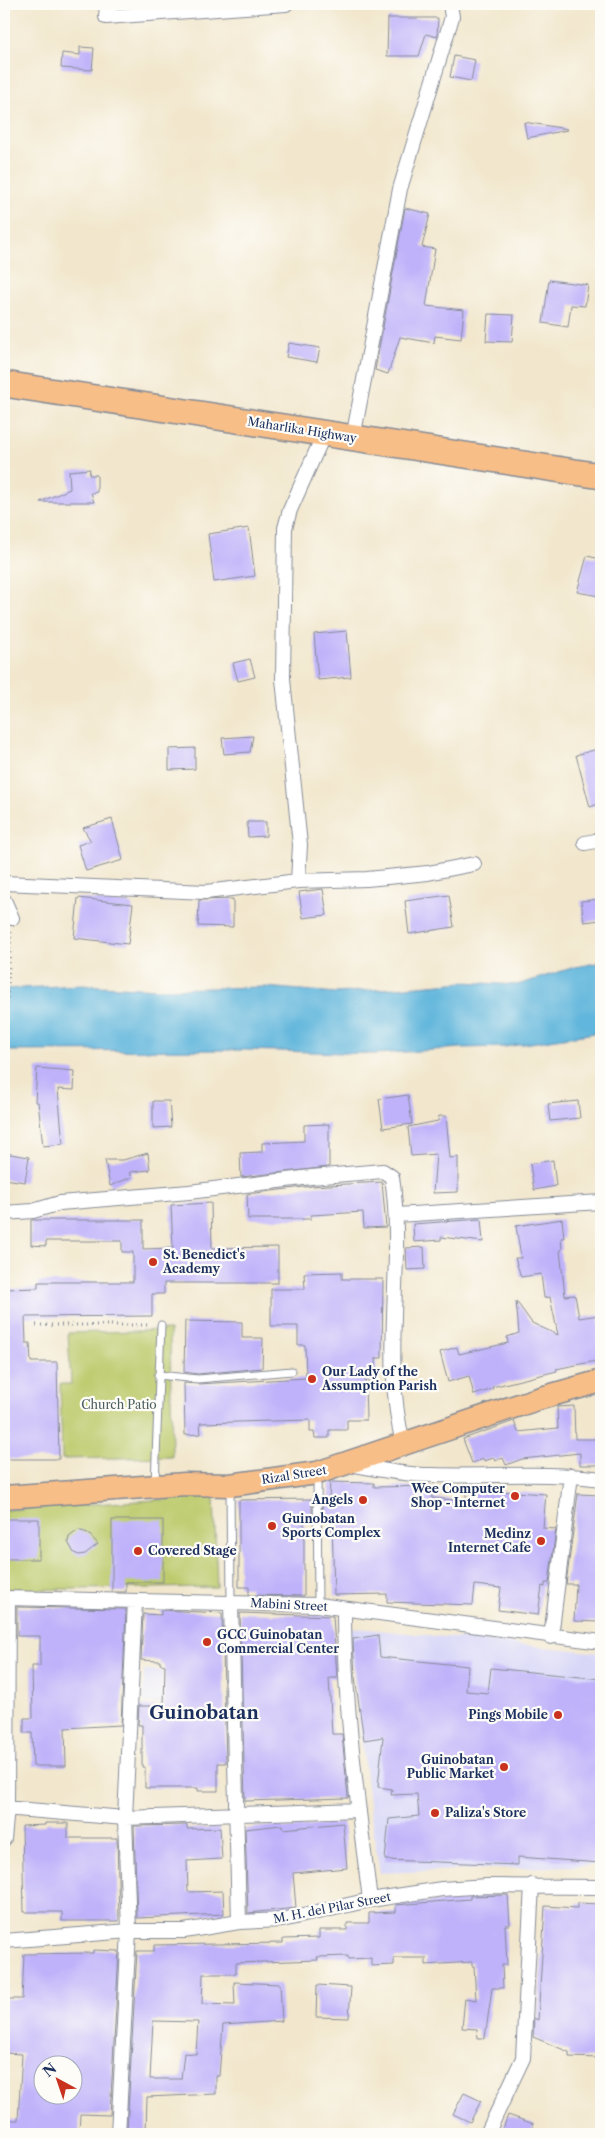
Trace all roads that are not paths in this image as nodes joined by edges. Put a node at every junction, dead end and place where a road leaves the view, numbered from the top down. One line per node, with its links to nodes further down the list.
1 (107, 4): 2 (street)
2 (286, 4)
3 (450, 4): 6 (street)
4 (4, 384): 5 (highway, Maharlika Highway)
5 (324, 434): 6 (highway, Maharlika Highway); 11 (street)
6 (352, 438): 7 (highway, Maharlika Highway)
7 (601, 476)
8 (601, 840): 9 (street)
9 (585, 843)
10 (474, 864): 11 (street)
11 (298, 881): 12 (street)
12 (4, 883)
13 (4, 900): 14 (street)
14 (12, 918)
15 (601, 1202): 17 (street)
16 (4, 1213): 17 (street)
17 (397, 1215): 22 (street)
18 (161, 1325): 20 (lane)
19 (292, 1371): 20 (lane)
20 (158, 1375): 28 (lane)
21 (601, 1381): 22 (main road, Rizal Street)
22 (403, 1443): 23 (main road, Rizal Street)
23 (350, 1464): 24 (main road, Rizal Street); 25 (street)
24 (317, 1473): 27 (main road, Rizal Street); 33 (lane)
25 (571, 1475): 26 (street); 35 (street)
26 (601, 1479)
27 (230, 1485): 28 (main road, Rizal Street); 32 (lane)
28 (155, 1486): 29 (main road, Rizal Street)
29 (4, 1498)
30 (6, 1598): 31 (street, Mabini Street); 37 (street)
31 (135, 1601): 32 (street, Mabini Street); 40 (street)
32 (231, 1603): 33 (street, Mabini Street); 39 (street)
33 (318, 1605): 34 (street, Mabini Street)
34 (344, 1610): 35 (street, Mabini Street); 38 (street)
35 (551, 1637): 36 (street, Mabini Street)
36 (601, 1642)
37 (5, 1808): 40 (street); 41 (street)
38 (359, 1810): 39 (street); 44 (street)
39 (234, 1816): 40 (street); 45 (street)
40 (125, 1818): 46 (street)
41 (4, 1839)
42 (532, 1885): 43 (street, M. H. del Pilar Street); 44 (street, M. H. del Pilar Street); 49 (street)
43 (601, 1887)
44 (370, 1900): 45 (street, M. H. del Pilar Street)
45 (239, 1922): 46 (street, M. H. del Pilar Street)
46 (129, 1931): 47 (street, M. H. del Pilar Street); 48 (street)
47 (4, 1941)
48 (118, 2134)
49 (487, 2134)

